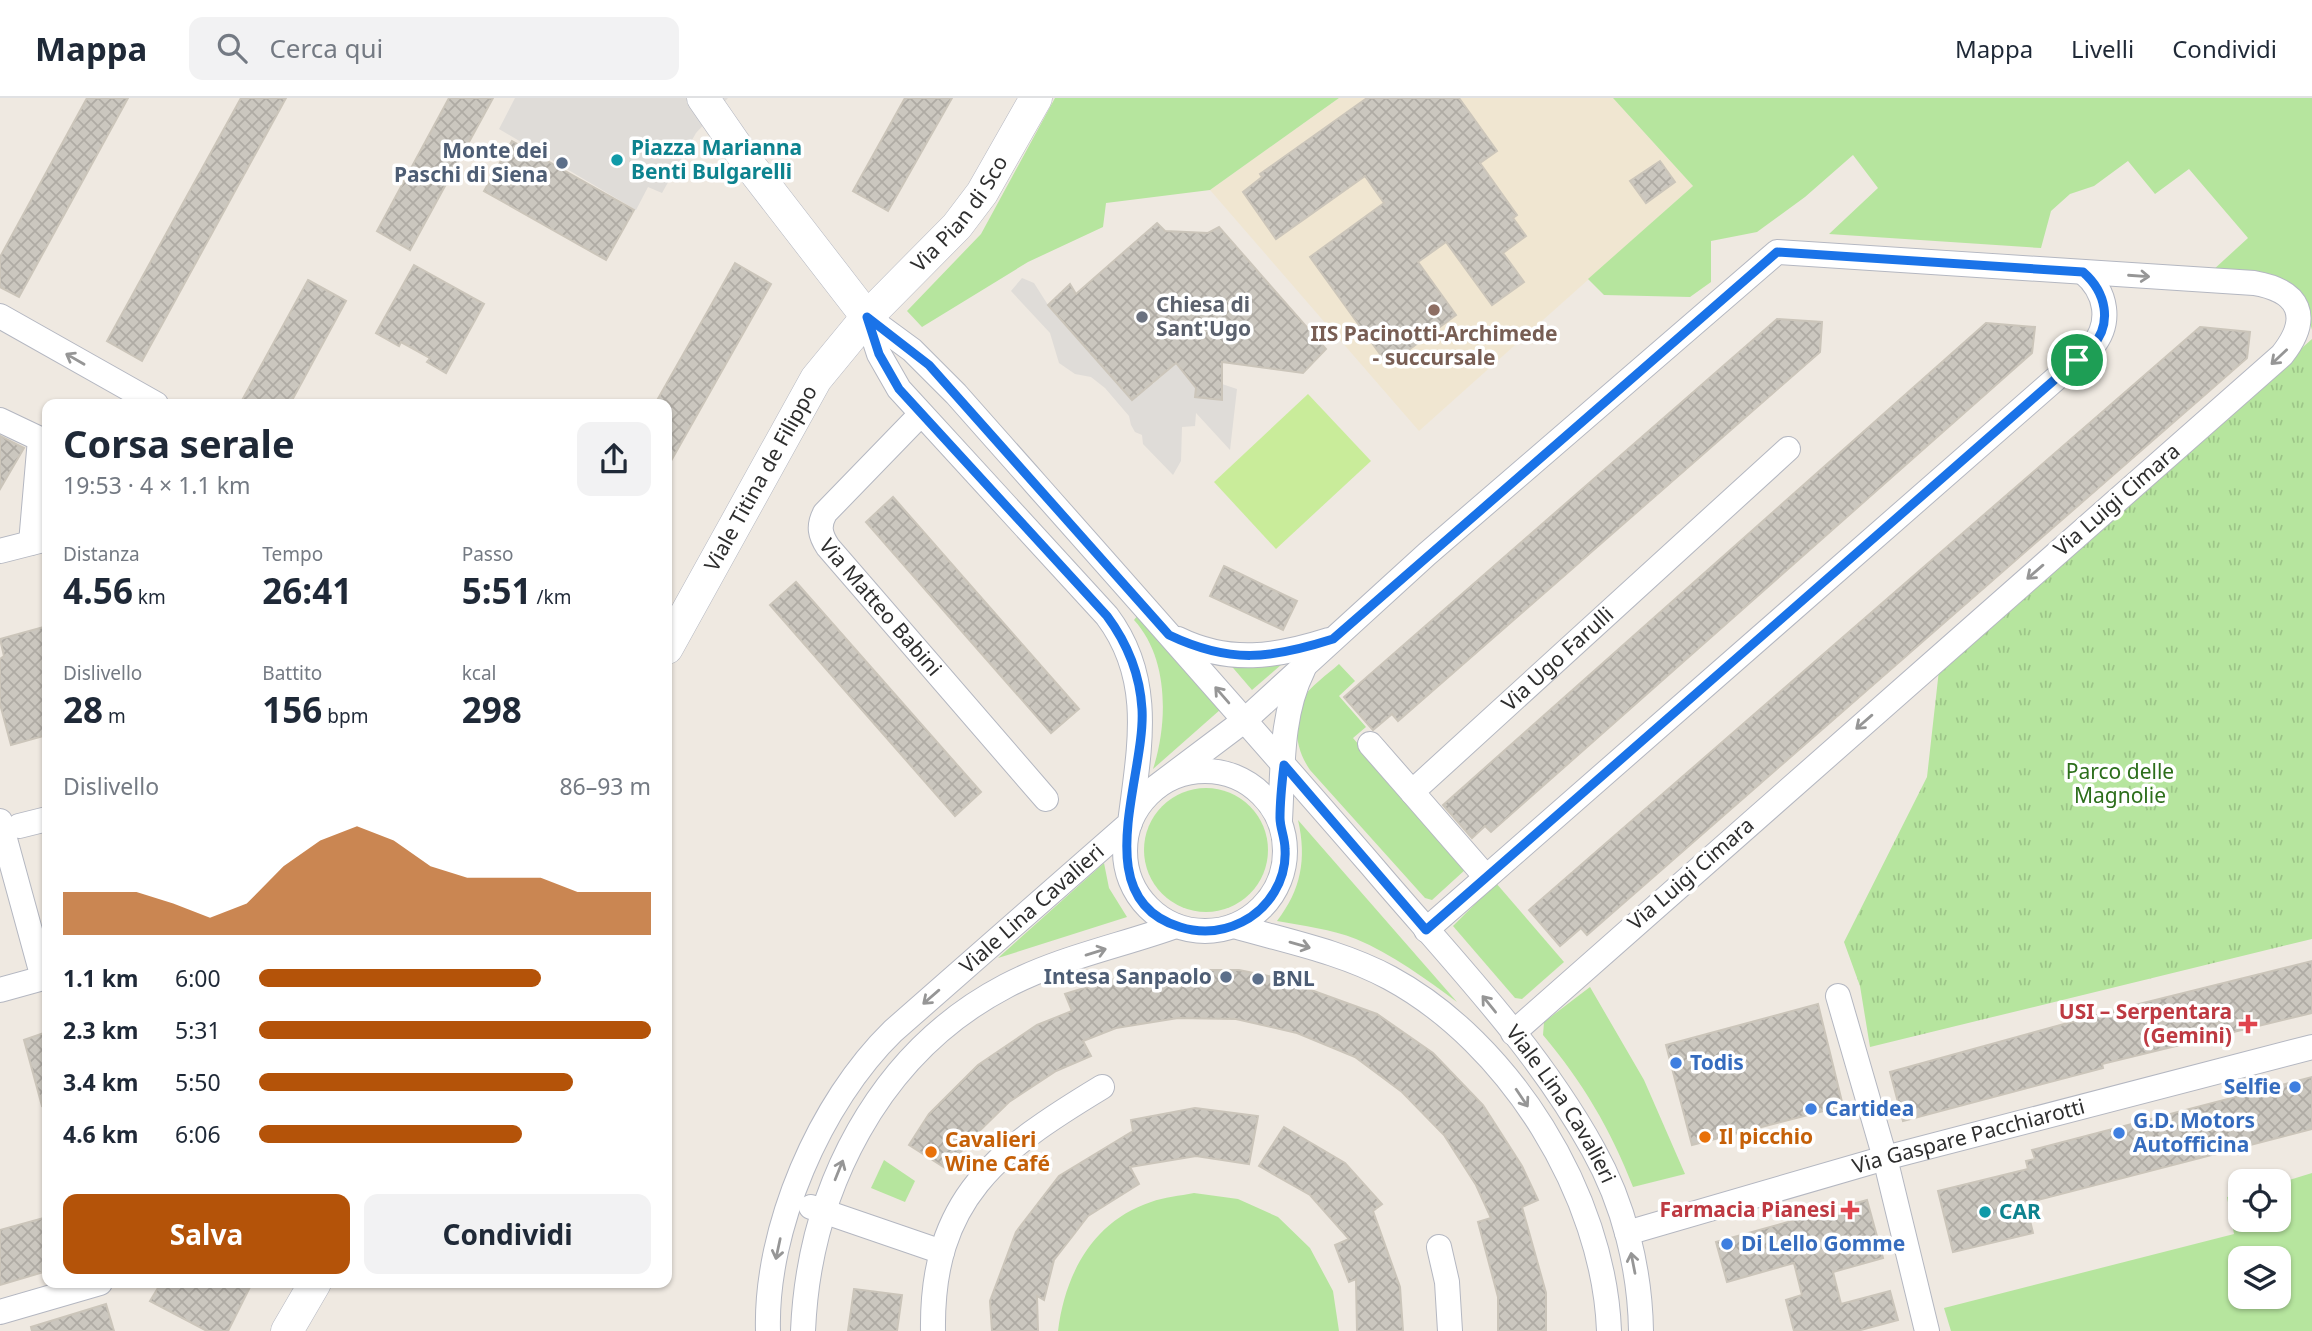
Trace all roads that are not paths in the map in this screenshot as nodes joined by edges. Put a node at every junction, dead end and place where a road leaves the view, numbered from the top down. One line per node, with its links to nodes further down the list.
1 (703, 98): 5 (street)
2 (1036, 98): 5 (street, Via Pian di Sco)
3 (2083, 272): 14 (street, Via Luigi Cimara); 26 (street); 34 (street, Via Luigi Cimara, one-way to 34)
4 (0, 316): 6 (street, one-way to 4)
5 (867, 317): 7 (street); 12 (street, Viale Lina Cavalieri); 13 (street, Viale Titina de Filippo)
6 (122, 395)
7 (921, 414): 21 (street, Via Matteo Babini); 24 (street)
8 (0, 420): 10 (street)
9 (1788, 449): 20 (street, Via Ugo Farulli)
10 (39, 540): 11 (street)
11 (0, 551)
12 (1169, 635): 14 (street); 16 (street, Viale Lina Cavalieri, one-way to 12)
13 (672, 639)
14 (1333, 639): 15 (street)
15 (1305, 666): 16 (street); 18 (street)
16 (1245, 720): 18 (street, Viale Lina Cavalieri); 19 (street)
17 (1370, 744): 20 (street)
18 (1284, 765): 23 (street); 29 (street, Viale Lina Cavalieri)
19 (1153, 790): 23 (street); 24 (street)
20 (1412, 792): 26 (street)
21 (1046, 799)
22 (42, 820): 25 (street)
23 (1280, 820): 28 (street)
24 (1130, 823): 27 (street); 38 (street, Viale Lina Cavalieri, one-way to 38)
25 (10, 824): 30 (street)
26 (1486, 877): 29 (street)
27 (1176, 926): 28 (street); 39 (street, Viale Lina Cavalieri, one-way to 27)
28 (1234, 926): 46 (street, Viale Lina Cavalieri, one-way to 46)
29 (1426, 930): 34 (street, Viale Lina Cavalieri, one-way to 29)
30 (42, 965)
31 (42, 979): 32 (street)
32 (0, 990)
33 (1838, 996): 37 (street)
34 (1513, 1033): 40 (street, Viale Lina Cavalieri)
35 (2312, 1047): 37 (street, Via Gaspare Pacchiarotti)
36 (1102, 1087): 42 (street)
37 (1885, 1158): 40 (street, Via Gaspare Pacchiarotti); 53 (street)
38 (792, 1199): 39 (street); 49 (street, Viale Lina Cavalieri, one-way to 49)
39 (824, 1211): 42 (street); 50 (street, Viale Lina Cavalieri)
40 (1626, 1233): 47 (street, Viale Lina Cavalieri, one-way to 40)
41 (1439, 1247): 52 (street)
42 (942, 1252): 51 (street)
43 (83, 1288): 45 (street)
44 (312, 1288): 48 (street)
45 (0, 1312)
46 (1608, 1320): 47 (street)
47 (1641, 1324)
48 (287, 1331)
49 (768, 1331)
50 (803, 1331)
51 (933, 1331)
52 (1450, 1331)
53 (1927, 1331)

